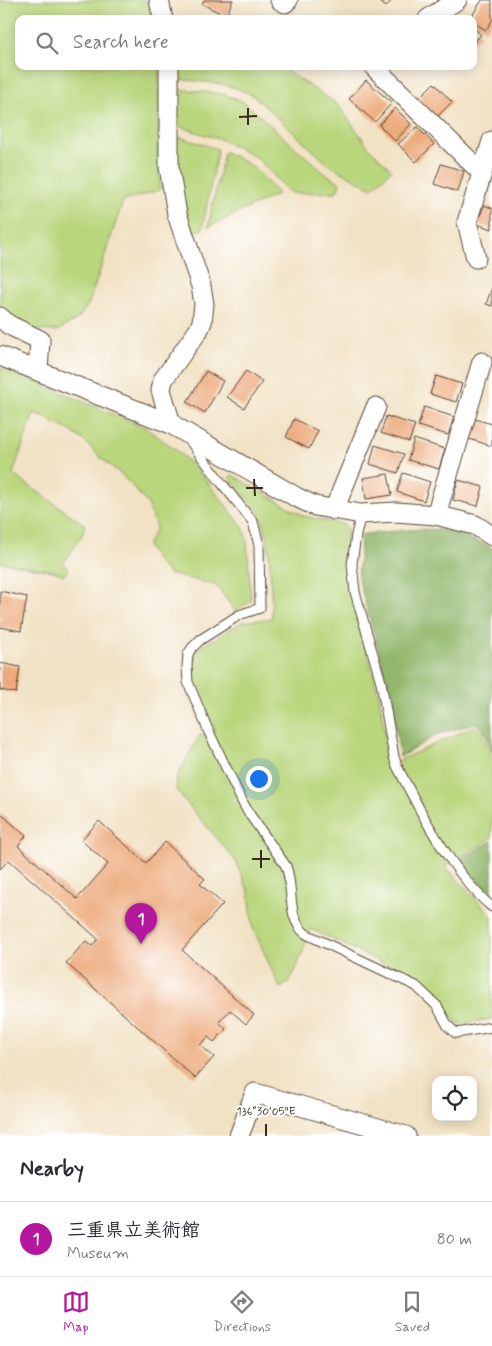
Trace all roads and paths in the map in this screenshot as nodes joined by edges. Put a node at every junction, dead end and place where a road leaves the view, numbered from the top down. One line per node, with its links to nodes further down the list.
1 (159, 0): 5 (street)
2 (280, 0): 3 (street)
3 (288, 0)
4 (457, 0): 6 (street)
5 (162, 15)
6 (434, 15)
7 (169, 70): 17 (street)
8 (376, 70): 10 (street)
9 (492, 141): 10 (street)
10 (482, 173): 11 (street)
11 (476, 258)
12 (0, 317): 15 (street)
13 (0, 356): 15 (street)
14 (482, 362): 20 (street)
15 (38, 371): 17 (street)
16 (376, 407): 18 (street)
17 (178, 428): 18 (street); 23 (lane)
18 (334, 510): 19 (street)
19 (361, 514): 20 (street); 22 (lane)
20 (436, 515): 21 (street)
21 (492, 536)
22 (492, 907)
23 (492, 1027)
24 (239, 1136): 25 (street)
25 (406, 1136)

